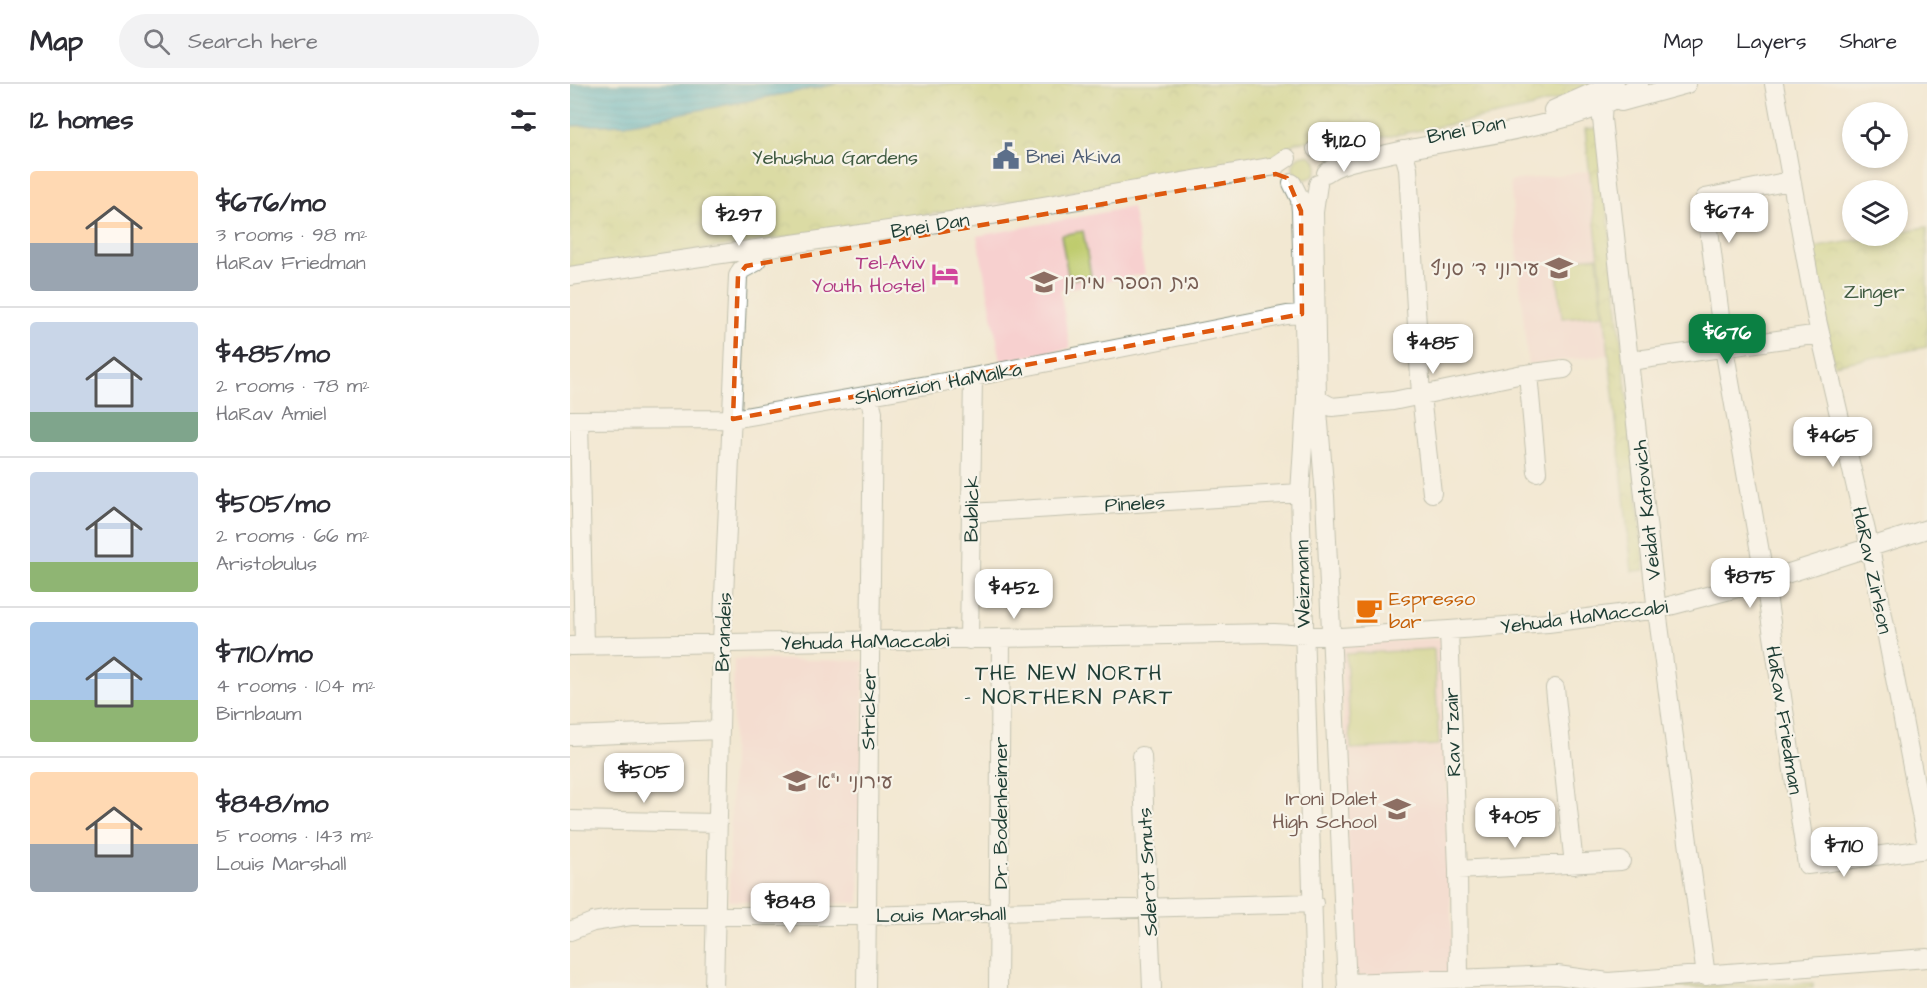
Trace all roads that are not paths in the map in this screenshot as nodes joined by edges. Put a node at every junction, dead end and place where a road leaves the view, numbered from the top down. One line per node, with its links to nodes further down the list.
1 (1614, 84): 5 (street); 6 (street, Bnei Dan)
2 (1639, 84): 5 (street, Bnei Dan)
3 (1687, 84): 5 (street, Bnei Dan)
4 (1774, 84): 11 (street, HaRav Zirlson)
5 (1598, 107): 7 (street, Bnei Dan); 19 (street, Veidat Katovich)
6 (1316, 149): 8 (street); 9 (street)
7 (1403, 150): 9 (street, Bnei Dan); 24 (street)
8 (1287, 158): 10 (street); 12 (street, Bnei Dan)
9 (1322, 179): 10 (street); 25 (street, Weizmann)
10 (1290, 181): 13 (street, Bnei Dan); 16 (street, Weizmann)
11 (1790, 182): 17 (street, HaRav Zirlson); 18 (street, HaRav Friedman)
12 (711, 256): 13 (street); 14 (street, Bnei Dan)
13 (736, 270): 15 (street, Bnei Dan); 26 (street, Brandeis)
14 (570, 276)
15 (570, 285)
16 (1302, 314): 22 (street, Shlomzion HaMalka); 25 (street, Weizmann)
17 (1820, 334): 18 (street); 33 (street, HaRav Zirlson)
18 (1724, 348): 19 (street); 34 (street, HaRav Friedman)
19 (1630, 361): 35 (street, Veidat Katovich)
20 (1564, 369): 21 (street)
21 (1528, 374): 24 (street); 28 (street)
22 (973, 377): 23 (street, Shlomzion HaMalka); 31 (street, Bublick)
23 (869, 396): 26 (street, Shlomzion HaMalka); 41 (street, Stricker)
24 (1421, 396): 25 (street); 30 (street)
25 (1311, 399): 29 (street, Weizmann); 37 (street, Weizmann)
26 (733, 419): 27 (street, Shlomzion HaMalka); 42 (street, Brandeis)
27 (574, 420): 43 (street)
28 (1537, 472)
29 (1300, 494): 31 (street, Pineles); 38 (street, Weizmann)
30 (1432, 494)
31 (970, 513): 40 (street, Bublick)
32 (1927, 529): 33 (street, Yehuda HaMaccabi)
33 (1870, 548): 34 (street, Yehuda HaMaccabi); 50 (street, HaRav Zirlson)
34 (1764, 581): 35 (street, Yehuda HaMaccabi); 50 (street, HaRav Friedman)
35 (1658, 609): 36 (street, Yehuda HaMaccabi); 61 (street, Veidat Katovich)
36 (1449, 630): 37 (street, Yehuda HaMaccabi); 53 (street, Rav Tzair)
37 (1330, 632): 38 (street, Yehuda HaMaccabi); 63 (street, Weizmann)
38 (1303, 635): 39 (street, Yehuda HaMaccabi); 54 (street, Weizmann)
39 (1001, 639): 40 (street, Yehuda HaMaccabi); 56 (street, Dr. Bodenheimer)
40 (969, 640): 41 (street, Yehuda HaMaccabi)
41 (869, 641): 42 (street, Yehuda HaMaccabi); 58 (street, Stricker)
42 (722, 642): 43 (street, Yehuda HaMaccabi); 45 (street, Brandeis)
43 (577, 646)
44 (1555, 688): 52 (street)
45 (720, 730): 46 (street); 49 (street, Brandeis)
46 (570, 736)
47 (1142, 756): 55 (street, Sderot Smuts)
48 (570, 820): 49 (street)
49 (717, 823): 57 (street, Brandeis)
50 (1927, 847)
51 (1621, 861): 52 (street)
52 (1574, 865): 53 (street)
53 (1458, 870): 62 (street, Rav Tzair)
54 (1314, 903): 55 (street, Louis Marshall); 68 (street, Weizmann)
55 (1150, 910): 56 (street, Louis Marshall); 67 (street, Sderot Smuts)
56 (1000, 913): 58 (street, Louis Marshall); 66 (street, Dr. Bodenheimer)
57 (715, 916): 58 (street, Louis Marshall); 59 (street, Louis Marshall); 64 (street, Brandeis)
58 (865, 916): 65 (street, Stricker)
59 (570, 931)
60 (1927, 958): 61 (street)
61 (1706, 976): 62 (street)
62 (1459, 979): 63 (street)
63 (1347, 985)
64 (714, 988)
65 (866, 988)
66 (998, 988)
67 (1152, 988)
68 (1315, 988)

